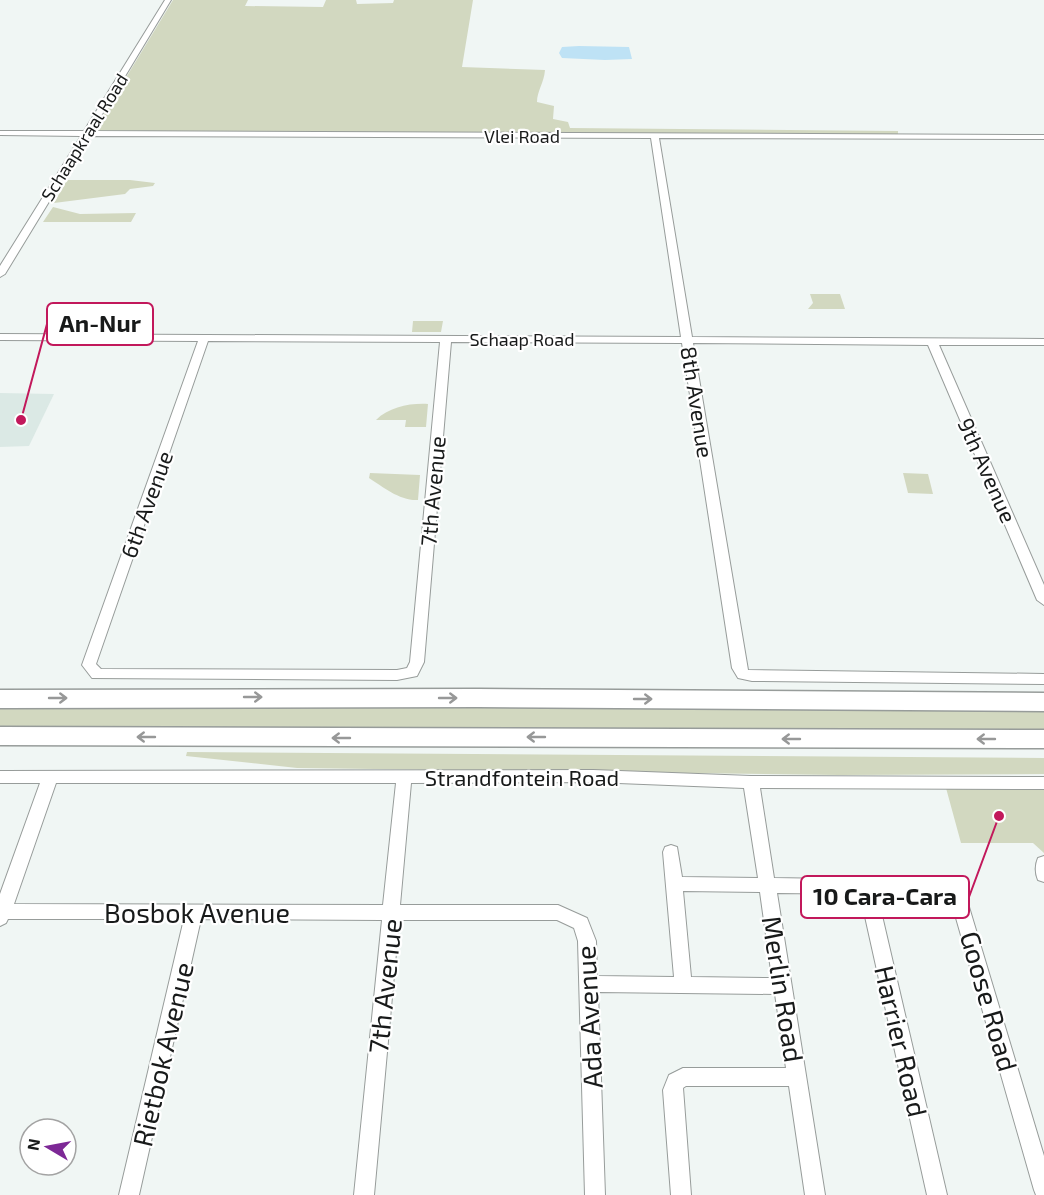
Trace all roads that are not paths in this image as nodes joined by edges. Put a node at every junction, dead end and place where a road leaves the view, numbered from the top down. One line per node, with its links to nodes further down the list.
1 (168, 0): 3 (street, Schaapkraal Road)
2 (0, 133): 3 (street, Vlei Road)
3 (86, 134): 4 (street, Vlei Road); 6 (street, Schaapkraal Road)
4 (655, 136): 5 (street, Vlei Road); 10 (street, 8th Avenue)
5 (1044, 137)
6 (0, 274)
7 (0, 338): 8 (street, Schaap Road)
8 (204, 338): 9 (street, Schaap Road); 14 (street, 6th Avenue)
9 (446, 339): 10 (street, Schaap Road); 14 (street, 7th Avenue)
10 (688, 340): 11 (street, Schaap Road); 15 (street, 8th Avenue)
11 (932, 341): 12 (street, Schaap Road); 13 (street, 9th Avenue)
12 (1044, 342)
13 (1044, 600)
14 (406, 674)
15 (1044, 679)
16 (0, 699): 17 (main road, one-way to 17)
17 (1044, 702)
18 (0, 736): 19 (main road, Strandfontein Road, one-way to 18)
19 (1044, 739)
20 (0, 777): 21 (street, Strandfontein Road)
21 (50, 777): 22 (street, Strandfontein Road); 32 (street)
22 (404, 777): 23 (street, Strandfontein Road); 33 (street, 7th Avenue)
23 (751, 782): 24 (street, Strandfontein Road); 29 (street, Merlin Road)
24 (1044, 783)
25 (671, 852): 28 (street)
26 (1044, 863): 27 (street)
27 (1044, 874)
28 (673, 884): 29 (street, Goose Road); 34 (street)
29 (768, 886): 30 (street, Goose Road); 36 (street, Merlin Road)
30 (867, 888): 38 (street, Goose Road); 44 (street, Harrier Road)
31 (194, 912): 32 (street, Bosbok Avenue); 33 (street, Bosbok Avenue); 39 (street, Rietbok Avenue)
32 (1, 913)
33 (392, 913): 35 (street, Ada Avenue); 40 (street, 7th Avenue)
34 (683, 983): 35 (street); 36 (street)
35 (589, 984): 41 (street, Ada Avenue)
36 (784, 986): 37 (street, Merlin Road)
37 (798, 1077): 42 (street); 43 (street, Merlin Road)
38 (1044, 1190)
39 (129, 1195)
40 (364, 1195)
41 (595, 1195)
42 (681, 1195)
43 (815, 1195)
44 (937, 1195)

